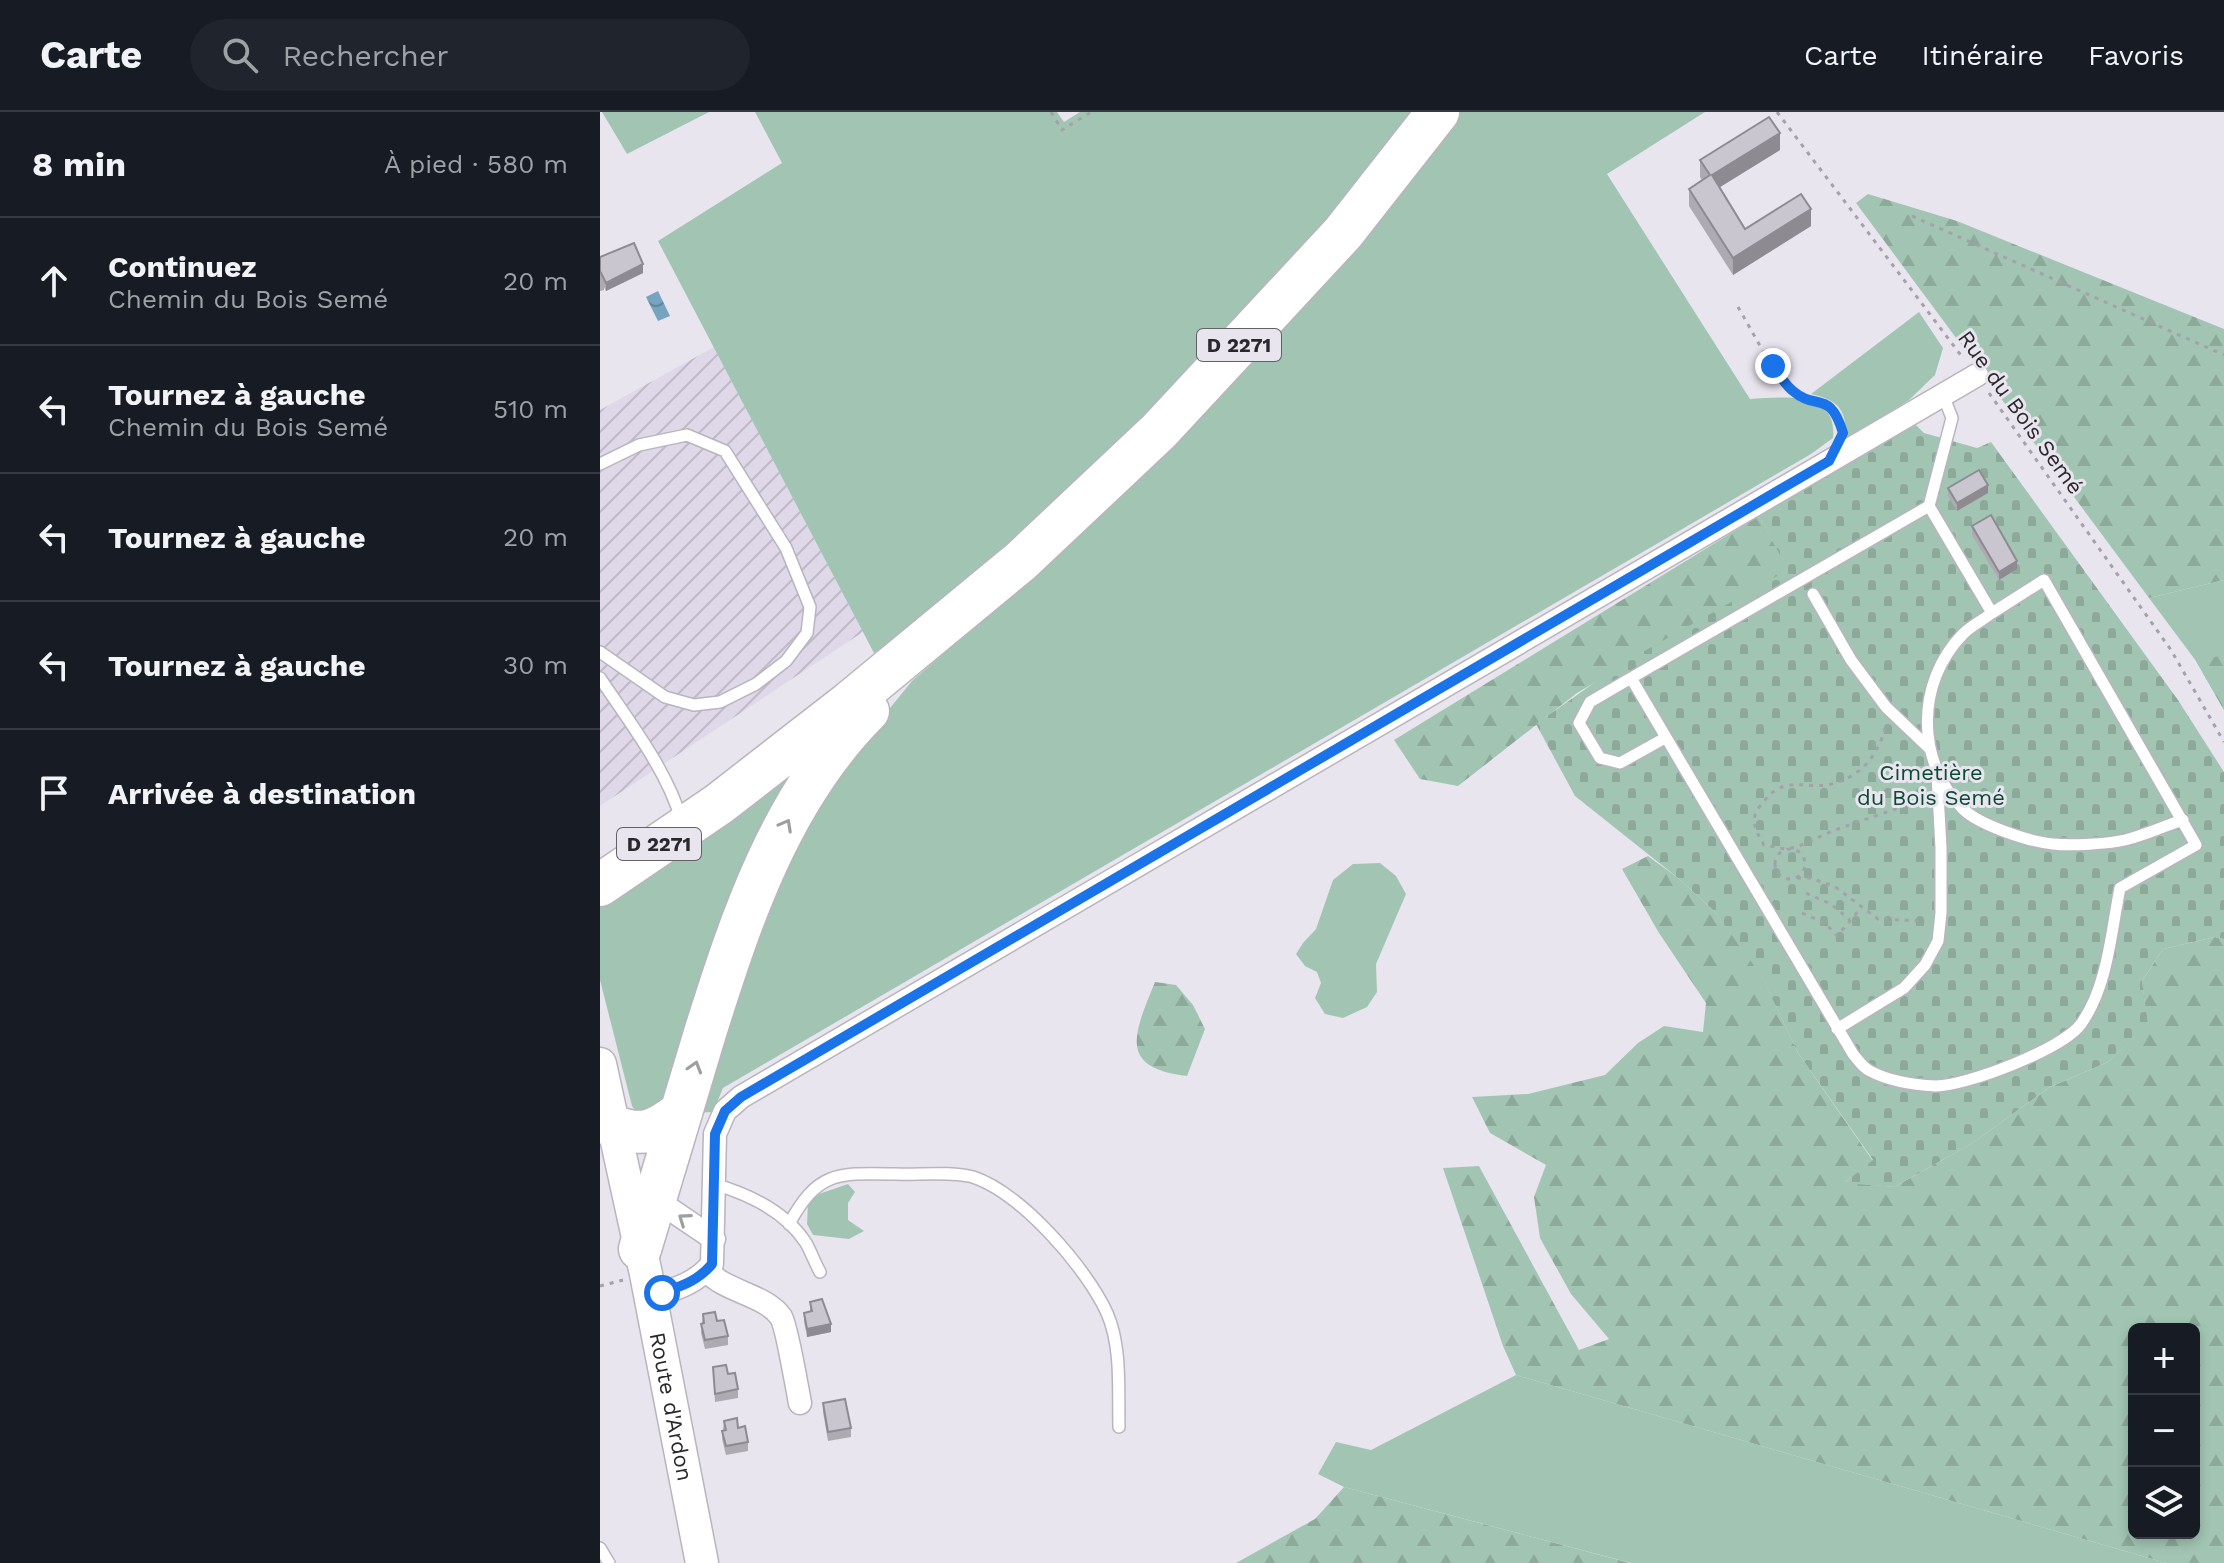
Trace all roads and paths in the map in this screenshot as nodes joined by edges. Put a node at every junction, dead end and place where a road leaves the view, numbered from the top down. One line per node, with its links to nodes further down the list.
1 (1051, 112): 2 (path)
2 (1091, 112)
3 (1438, 112): 13 (highway, D 2271)
4 (1777, 112): 8 (path, Rue du Bois Semé)
5 (1912, 216): 7 (path)
6 (1738, 307): 10 (path)
7 (2224, 355)
8 (1977, 375): 9 (street); 21 (path, Rue du Bois Semé)
9 (1943, 395): 10 (street); 12 (lane)
10 (1829, 461): 41 (street)
11 (600, 464): 16 (lane)
12 (1929, 506): 15 (lane); 18 (lane)
13 (1021, 561): 24 (highway, D 2271); 39 (highway, one-way to 13)
14 (1813, 594): 19 (lane)
15 (1992, 613): 22 (lane); 26 (lane)
16 (600, 652)
17 (600, 678): 27 (lane)
18 (1631, 678): 20 (lane); 20 (lane)
19 (1889, 710): 22 (lane); 28 (path)
20 (1665, 738): 37 (lane)
21 (2224, 742)
22 (1929, 748): 23 (lane)
23 (1936, 774): 25 (lane); 26 (lane)
24 (719, 804): 27 (highway); 31 (highway, D 2271)
25 (1939, 804): 28 (path); 36 (lane)
26 (2183, 820): 37 (lane)
27 (682, 825): 29 (highway)
28 (1786, 849): 30 (path); 30 (path)
29 (600, 873)
30 (1797, 878): 33 (path)
31 (600, 885)
32 (1806, 893): 35 (path)
33 (1862, 907): 35 (path); 36 (path)
34 (1802, 913): 35 (path)
35 (1850, 921)
36 (1940, 922): 37 (lane)
37 (1837, 1029)
38 (600, 1064): 40 (main road, Route d'Ardon)
39 (681, 1112): 40 (highway); 42 (highway)
40 (612, 1126): 47 (main road, Route d'Ardon)
41 (714, 1184): 43 (lane); 44 (street)
42 (655, 1199): 44 (street, one-way to 42); 47 (highway)
43 (789, 1224): 46 (lane); 50 (lane)
44 (714, 1239): 45 (street)
45 (707, 1271): 47 (street); 49 (street)
46 (820, 1272)
47 (640, 1275): 48 (path); 53 (main road, Route d'Ardon)
48 (600, 1286)
49 (800, 1403)
50 (1119, 1427)
51 (600, 1548): 52 (lane)
52 (609, 1563)
53 (702, 1563)

